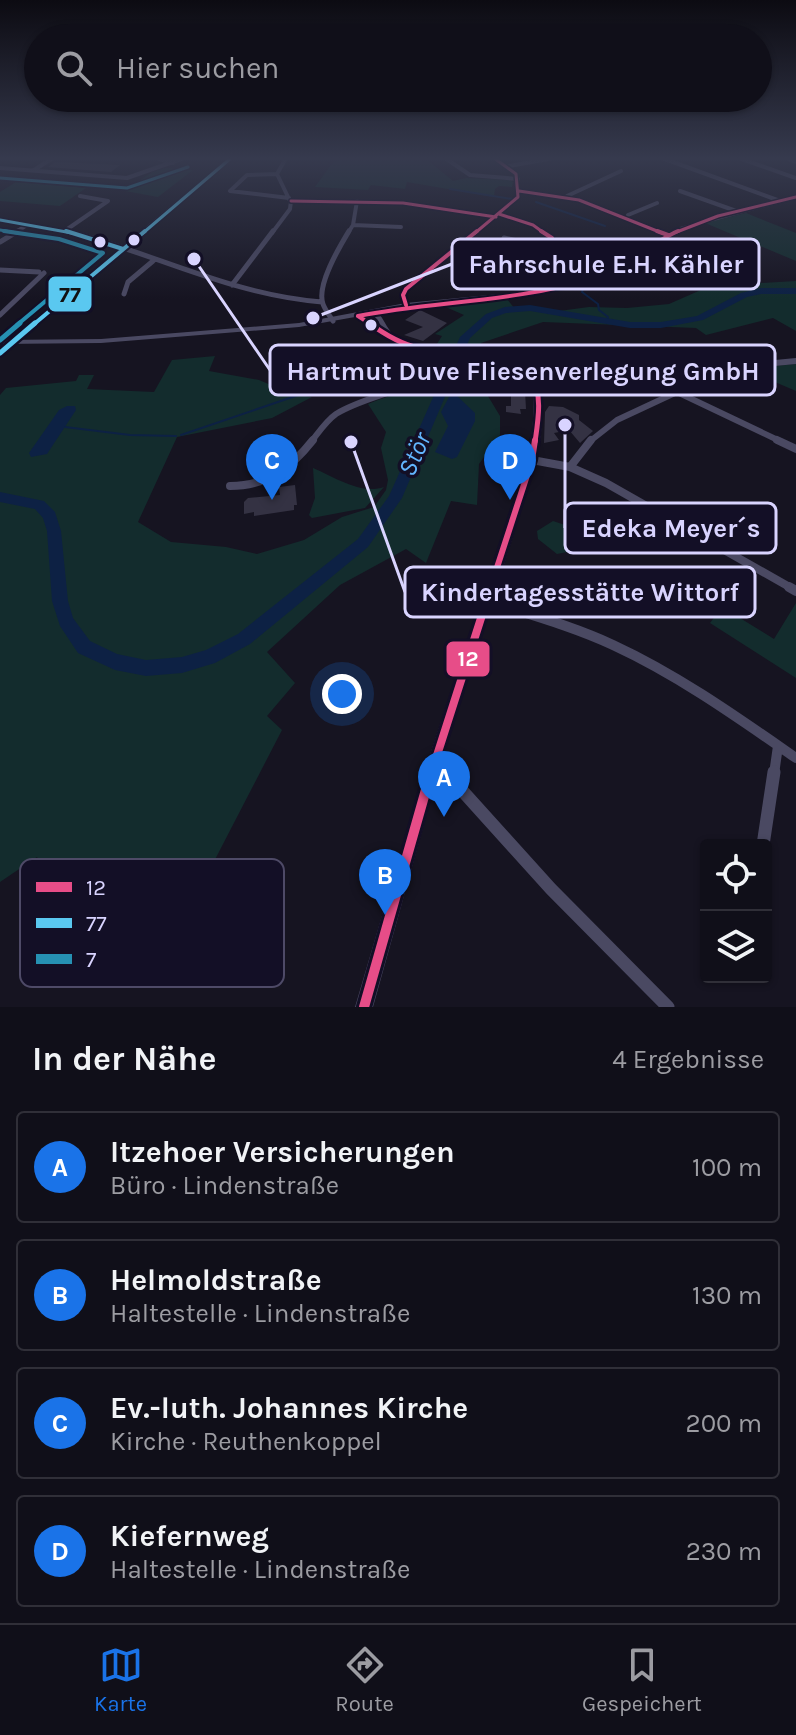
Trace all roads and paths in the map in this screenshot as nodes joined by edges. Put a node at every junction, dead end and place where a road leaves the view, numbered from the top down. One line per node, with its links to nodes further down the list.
1 (102, 205): 18 (street)
2 (175, 205): 23 (main road)
3 (290, 205): 29 (street)
4 (356, 205): 16 (street)
5 (407, 205): 12 (street)
6 (509, 205): 12 (street)
7 (595, 205): 13 (street)
8 (652, 205): 13 (street)
9 (719, 205): 11 (street)
10 (765, 205): 11 (street)
11 (739, 212): 19 (street)
12 (498, 215): 24 (street); 33 (street)
13 (627, 215): 19 (street)
14 (0, 220): 15 (street)
15 (28, 224): 18 (street); 21 (street)
16 (353, 225): 17 (street); 32 (street)
17 (401, 227)
18 (66, 230): 23 (street)
19 (668, 235): 25 (street)
20 (504, 238): 24 (street)
21 (0, 242)
22 (501, 248): 24 (street)
23 (123, 249): 27 (street); 40 (main road)
24 (550, 249): 30 (street)
25 (640, 254): 26 (street); 30 (street)
26 (750, 257)
27 (153, 261): 29 (street); 31 (street)
28 (0, 270): 35 (street)
29 (232, 285): 32 (street)
30 (545, 289): 33 (street)
31 (124, 294)
32 (322, 302): 37 (street)
33 (406, 305): 34 (street)
34 (374, 311): 36 (street); 38 (street)
35 (0, 315)
36 (358, 316): 37 (street); 38 (street)
37 (333, 321): 40 (street)
38 (394, 339): 41 (street)
39 (0, 342): 40 (street)
40 (13, 342): 42 (main road)
41 (448, 352): 45 (street); 50 (street)
42 (0, 353)
43 (641, 361): 44 (street); 45 (street); 46 (street)
44 (796, 361)
45 (531, 371): 48 (street)
46 (677, 392): 47 (street); 49 (street)
47 (796, 449)
48 (532, 460): 49 (street); 52 (street)
49 (570, 467): 51 (street)
50 (230, 486)
51 (796, 591)
52 (485, 600): 53 (street); 55 (street)
53 (778, 746): 54 (street); 56 (street)
54 (796, 758)
55 (432, 770): 57 (street); 58 (street)
56 (764, 839)
57 (364, 1007)
58 (668, 1007)

